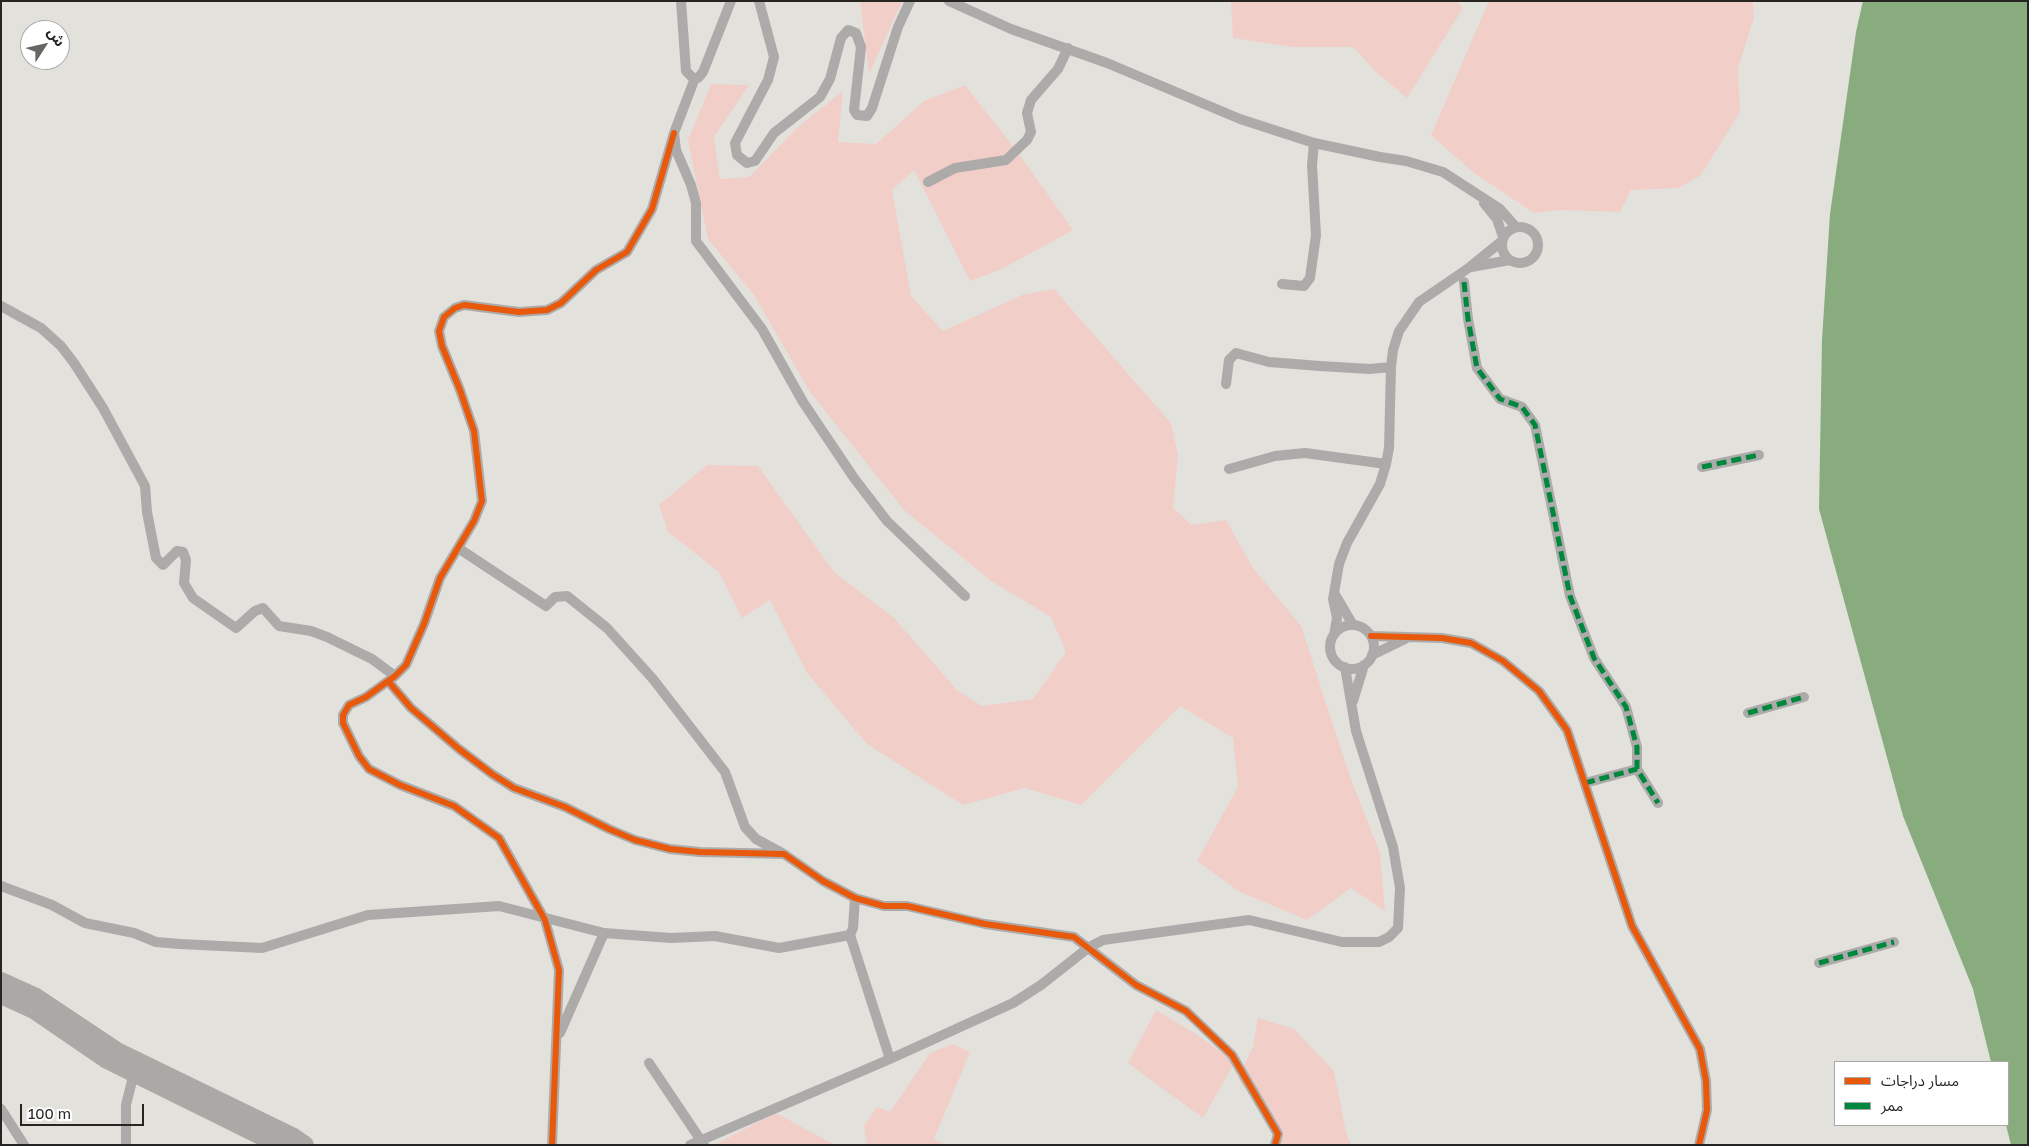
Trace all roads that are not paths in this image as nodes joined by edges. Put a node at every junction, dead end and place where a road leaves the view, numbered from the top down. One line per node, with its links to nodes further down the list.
1 (681, 1): 7 (street)
2 (731, 1): 7 (street)
3 (759, 1): 4 (street)
4 (910, 1)
5 (949, 1): 6 (street)
6 (1068, 48): 9 (street); 10 (street)
7 (695, 78): 8 (street)
8 (674, 133): 25 (street); 27 (street)
9 (1314, 143): 11 (street); 17 (street)
10 (928, 182)
11 (1475, 192): 12 (street); 13 (street)
12 (1516, 227): 13 (street); 14 (street)
13 (1503, 239): 14 (street); 15 (street)
14 (1510, 260): 15 (street)
15 (1470, 267): 19 (street)
16 (1464, 282): 39 (street)
17 (1282, 284)
18 (1, 306): 35 (street)
19 (1391, 367): 20 (street); 22 (street)
20 (1226, 384)
21 (1760, 455): 23 (street)
22 (1386, 464): 24 (street); 26 (street)
23 (1702, 467)
24 (1229, 470)
25 (458, 548): 35 (street); 42 (street)
26 (1334, 593): 28 (street); 29 (street)
27 (965, 596)
28 (1353, 625): 29 (street); 30 (street)
29 (1334, 635): 34 (street)
30 (1371, 636): 31 (street); 32 (street)
31 (1406, 639): 32 (street); 40 (street)
32 (1372, 655): 33 (street)
33 (1364, 665): 34 (street); 37 (street)
34 (1344, 667): 37 (street)
35 (392, 679): 42 (street); 45 (street)
36 (1804, 697): 38 (street)
37 (1352, 707): 49 (street)
38 (1748, 713)
39 (1637, 769): 40 (street); 41 (street)
40 (1585, 784): 66 (street)
41 (1658, 803)
42 (784, 854): 44 (street)
43 (1, 886): 45 (street)
44 (854, 898): 47 (street); 49 (street)
45 (546, 920): 46 (street); 53 (street)
46 (604, 933): 47 (street); 53 (street)
47 (850, 935): 54 (street)
48 (1894, 942): 50 (street)
49 (1088, 948): 54 (street); 65 (street)
50 (1819, 963)
51 (1, 981): 62 (highway)
52 (1, 995): 56 (highway)
53 (556, 1041): 63 (street)
54 (890, 1059): 58 (street)
55 (649, 1063): 58 (street)
56 (134, 1073): 60 (street); 61 (highway)
57 (1, 1109): 59 (street)
58 (702, 1143): 64 (street)
59 (24, 1145)
60 (126, 1145)
61 (279, 1145)
62 (305, 1145)
63 (552, 1145)
64 (690, 1145)
65 (1275, 1145)
66 (1699, 1145)

